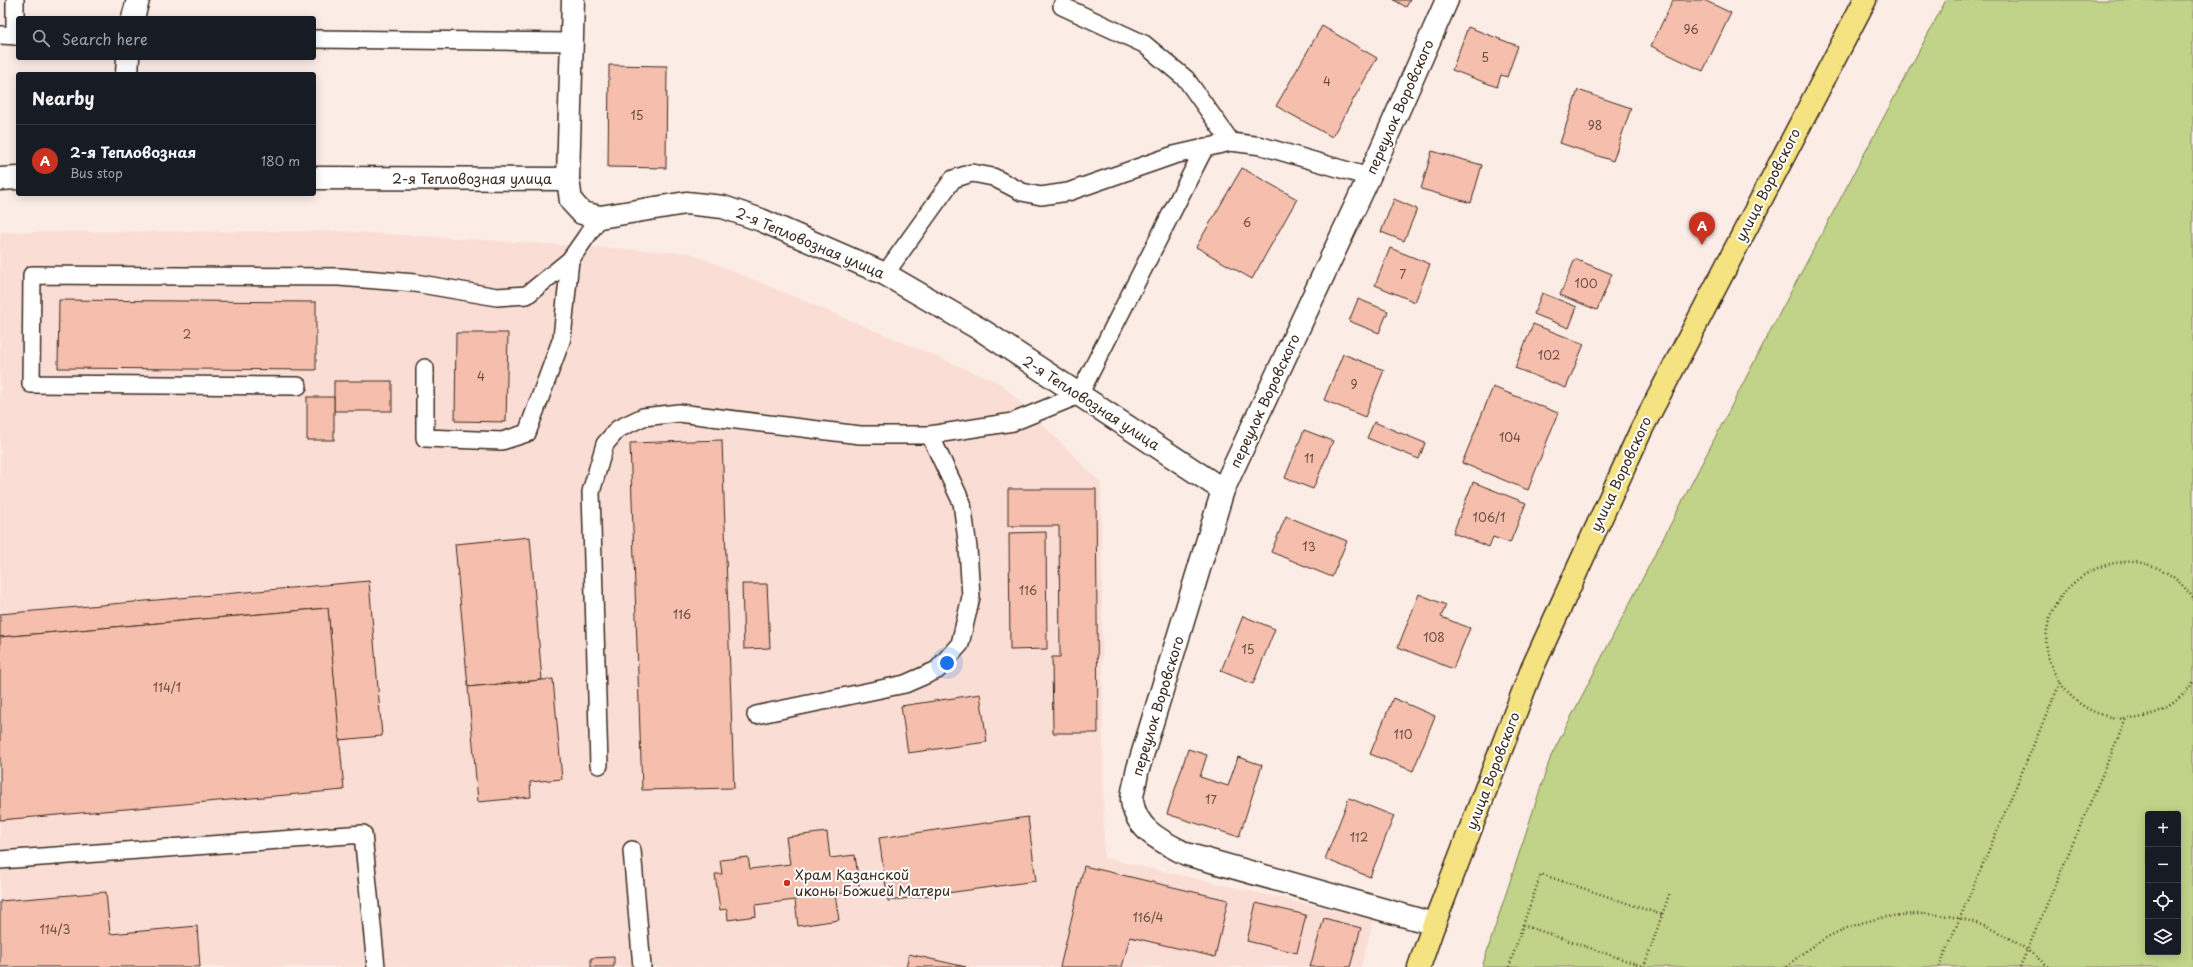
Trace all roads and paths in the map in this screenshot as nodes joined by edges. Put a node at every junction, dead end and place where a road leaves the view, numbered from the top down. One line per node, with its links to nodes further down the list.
1 (15, 0): 8 (lane)
2 (138, 0): 7 (street)
3 (573, 0): 10 (street)
4 (1446, 0): 15 (street, переулок Воровского)
5 (1866, 0): 39 (main road, улица Воровского)
6 (1062, 6): 13 (lane)
7 (134, 16)
8 (11, 36)
9 (316, 39): 10 (lane)
10 (572, 42): 19 (street)
11 (128, 60): 12 (street)
12 (127, 72)
13 (1231, 142): 14 (lane); 15 (lane)
14 (1205, 147): 22 (lane); 25 (lane)
15 (1369, 177): 27 (street, переулок Воровского)
16 (0, 178): 17 (street)
17 (16, 178)
18 (316, 178): 19 (street, 2-я Тепловозная улица)
19 (568, 179): 20 (street, 2-я Тепловозная улица)
20 (600, 217): 21 (lane); 22 (street, 2-я Тепловозная улица)
21 (570, 260): 23 (lane); 24 (lane)
22 (885, 274): 25 (street, 2-я Тепловозная улица)
23 (425, 368)
24 (298, 386)
25 (1080, 396): 26 (lane); 27 (street, 2-я Тепловозная улица)
26 (930, 435): 31 (lane); 33 (lane)
27 (1224, 490): 39 (street, переулок Воровского)
28 (2193, 598): 29 (path)
29 (2060, 682): 32 (path); 38 (path)
30 (2193, 682): 32 (path)
31 (756, 715)
32 (2126, 719): 41 (path)
33 (599, 765)
34 (632, 850): 43 (lane)
35 (0, 860): 42 (lane)
36 (1670, 892): 37 (path)
37 (1662, 916): 40 (path); 46 (path)
38 (1959, 919): 41 (path); 47 (path); 48 (path)
39 (1434, 924): 44 (main road, улица Воровского)
40 (1523, 925): 45 (path); 46 (path)
41 (2028, 949): 49 (path); 50 (path)
42 (376, 967)
43 (642, 967)
44 (1419, 967)
45 (1509, 967)
46 (1644, 967)
47 (1787, 967)
48 (1939, 967)
49 (2020, 967)
50 (2048, 967)

